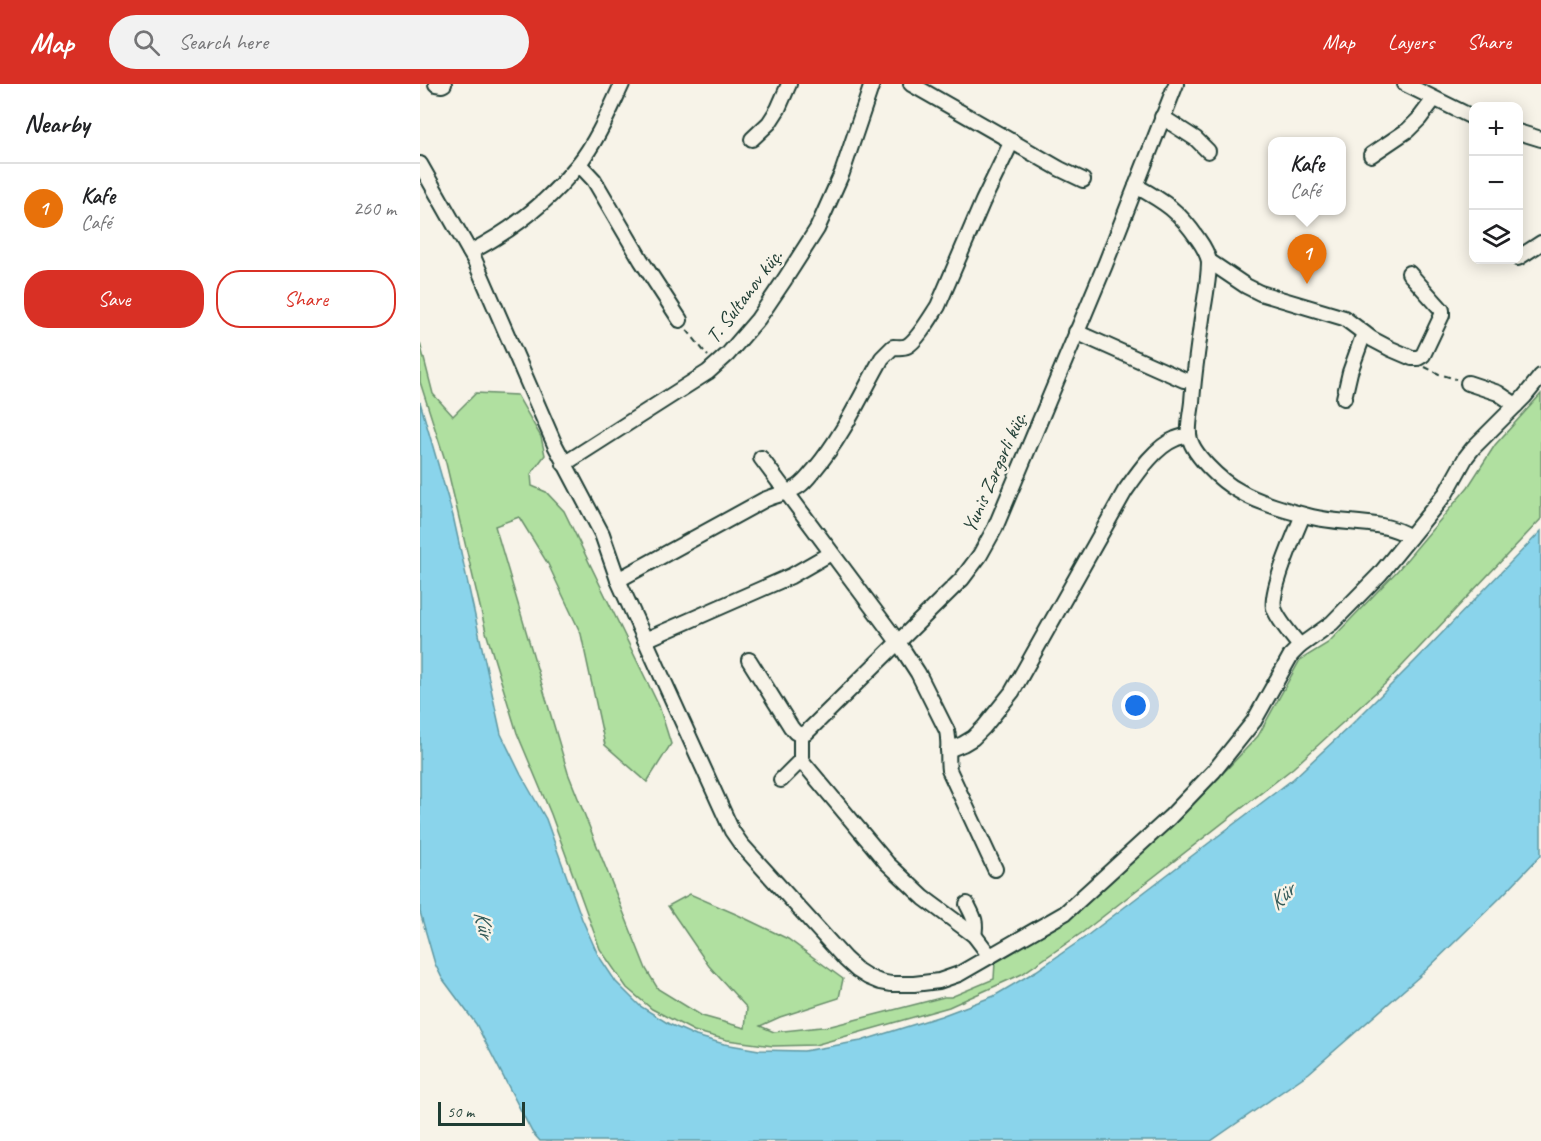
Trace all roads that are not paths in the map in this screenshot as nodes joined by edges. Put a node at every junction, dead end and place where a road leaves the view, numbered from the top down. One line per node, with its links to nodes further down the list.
1 (436, 84): 2 (street)
2 (444, 84)
3 (622, 84): 19 (street)
4 (789, 84): 13 (street)
5 (873, 84): 37 (street, T. Sultanov küç.)
6 (912, 84): 15 (street)
7 (1176, 84): 11 (street, Yunis Zərgərli küç.)
8 (1405, 84): 9 (street)
9 (1434, 99): 10 (street); 17 (street)
10 (1469, 116)
11 (1162, 117): 16 (street); 21 (street, Yunis Zərgərli küç.)
12 (1523, 134): 14 (street)
13 (752, 139)
14 (1541, 139)
15 (1012, 141): 20 (street); 38 (street)
16 (1208, 151)
17 (1371, 155)
18 (420, 164): 23 (street)
19 (579, 164): 23 (street); 27 (street)
20 (1083, 180)
21 (1136, 186): 25 (street); 28 (street, Yunis Zərgərli küç.)
22 (1541, 243): 24 (street)
23 (470, 252): 37 (street)
24 (1523, 255)
25 (1209, 261): 29 (street); 31 (street)
26 (1410, 273): 29 (street)
27 (680, 321)
28 (1076, 332): 31 (street); 44 (street, Yunis Zərgərli küç.)
29 (1364, 333): 33 (street)
30 (1541, 376): 34 (street)
31 (1193, 381): 35 (street)
32 (1468, 383): 34 (street)
33 (1344, 398)
34 (1516, 405): 40 (street)
35 (1189, 435): 39 (street); 48 (street)
36 (761, 458): 38 (street)
37 (564, 464): 42 (street)
38 (785, 492): 41 (street); 42 (street)
39 (1303, 515): 40 (street); 45 (street)
40 (1410, 537): 45 (street)
41 (831, 554): 43 (street); 44 (street)
42 (618, 580): 43 (street)
43 (645, 640): 54 (street)
44 (898, 642): 47 (street, Yunis Zərgərli küç.); 48 (street)
45 (1300, 646): 54 (street)
46 (749, 660): 47 (street)
47 (801, 735): 49 (street)
48 (948, 750): 51 (street)
49 (801, 760): 50 (street); 53 (street)
50 (781, 780)
51 (994, 869)
52 (967, 904): 53 (street)
53 (974, 935): 54 (street)
54 (990, 956)

